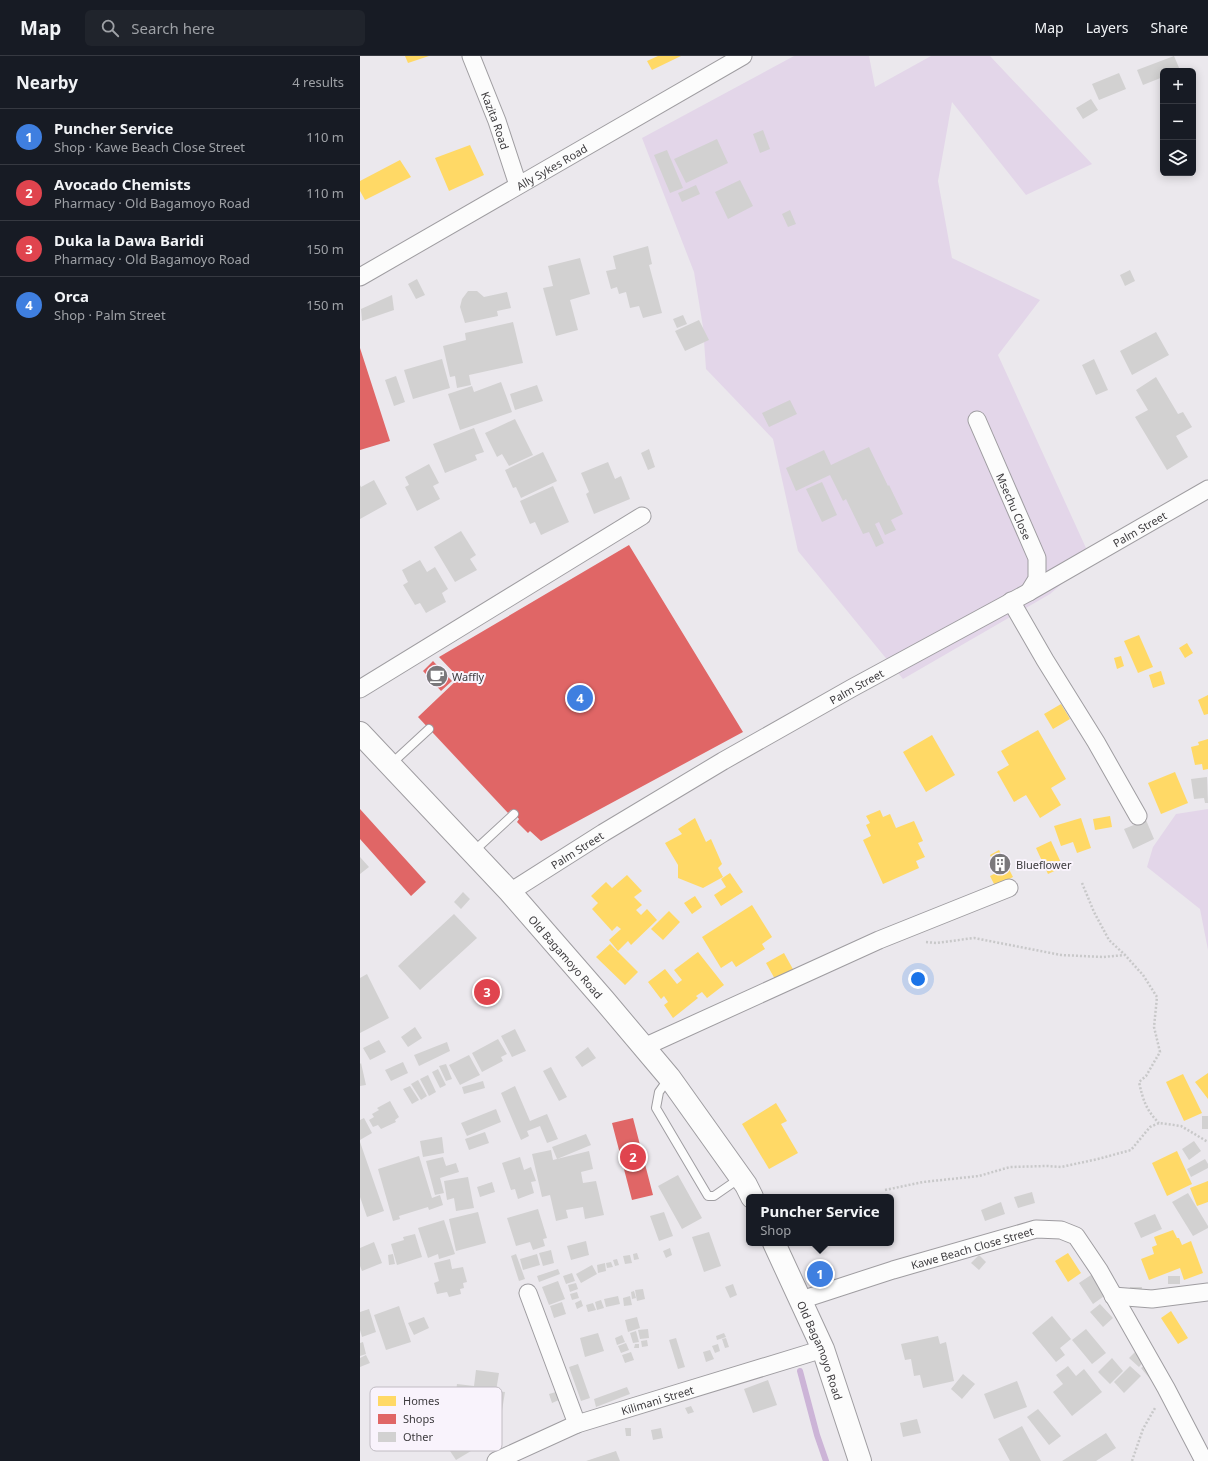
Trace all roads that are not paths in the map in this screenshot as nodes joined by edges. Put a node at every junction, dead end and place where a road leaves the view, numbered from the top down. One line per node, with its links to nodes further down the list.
1 (471, 56): 3 (street, Kazita Road)
2 (743, 56): 3 (street, Ally Sykes Road)
3 (518, 185): 4 (street, Ally Sykes Road)
4 (360, 277)
5 (976, 420): 8 (street, Msechu Close)
6 (1208, 489): 8 (street, Palm Street)
7 (642, 516): 10 (street)
8 (1028, 592): 9 (street, Palm Street)
9 (1011, 601): 15 (street); 18 (street, Palm Street)
10 (360, 689)
11 (429, 729): 13 (lane)
12 (360, 733): 13 (main road, Old Bagamoyo Road)
13 (389, 765): 16 (main road, Old Bagamoyo Road)
14 (514, 814): 16 (lane)
15 (1138, 816)
16 (472, 853): 18 (main road, Old Bagamoyo Road)
17 (1009, 888): 19 (street)
18 (510, 892): 19 (main road, Old Bagamoyo Road)
19 (644, 1047): 20 (main road, Old Bagamoyo Road)
20 (669, 1077): 21 (main road, Old Bagamoyo Road); 21 (lane)
21 (741, 1178): 22 (main road, Old Bagamoyo Road)
22 (750, 1194)
23 (775, 1246): 27 (main road, Old Bagamoyo Road)
24 (1208, 1292): 26 (street)
25 (528, 1293): 29 (street)
26 (1113, 1296): 27 (street, Kawe Beach Close Street); 32 (street, Kawe Beach Close Street)
27 (801, 1300): 28 (main road, Old Bagamoyo Road)
28 (823, 1349): 29 (street, Kilimani Street); 31 (main road, Old Bagamoyo Road)
29 (577, 1424): 30 (street, Kilimani Street)
30 (496, 1461)
31 (860, 1461)
32 (1204, 1461)

